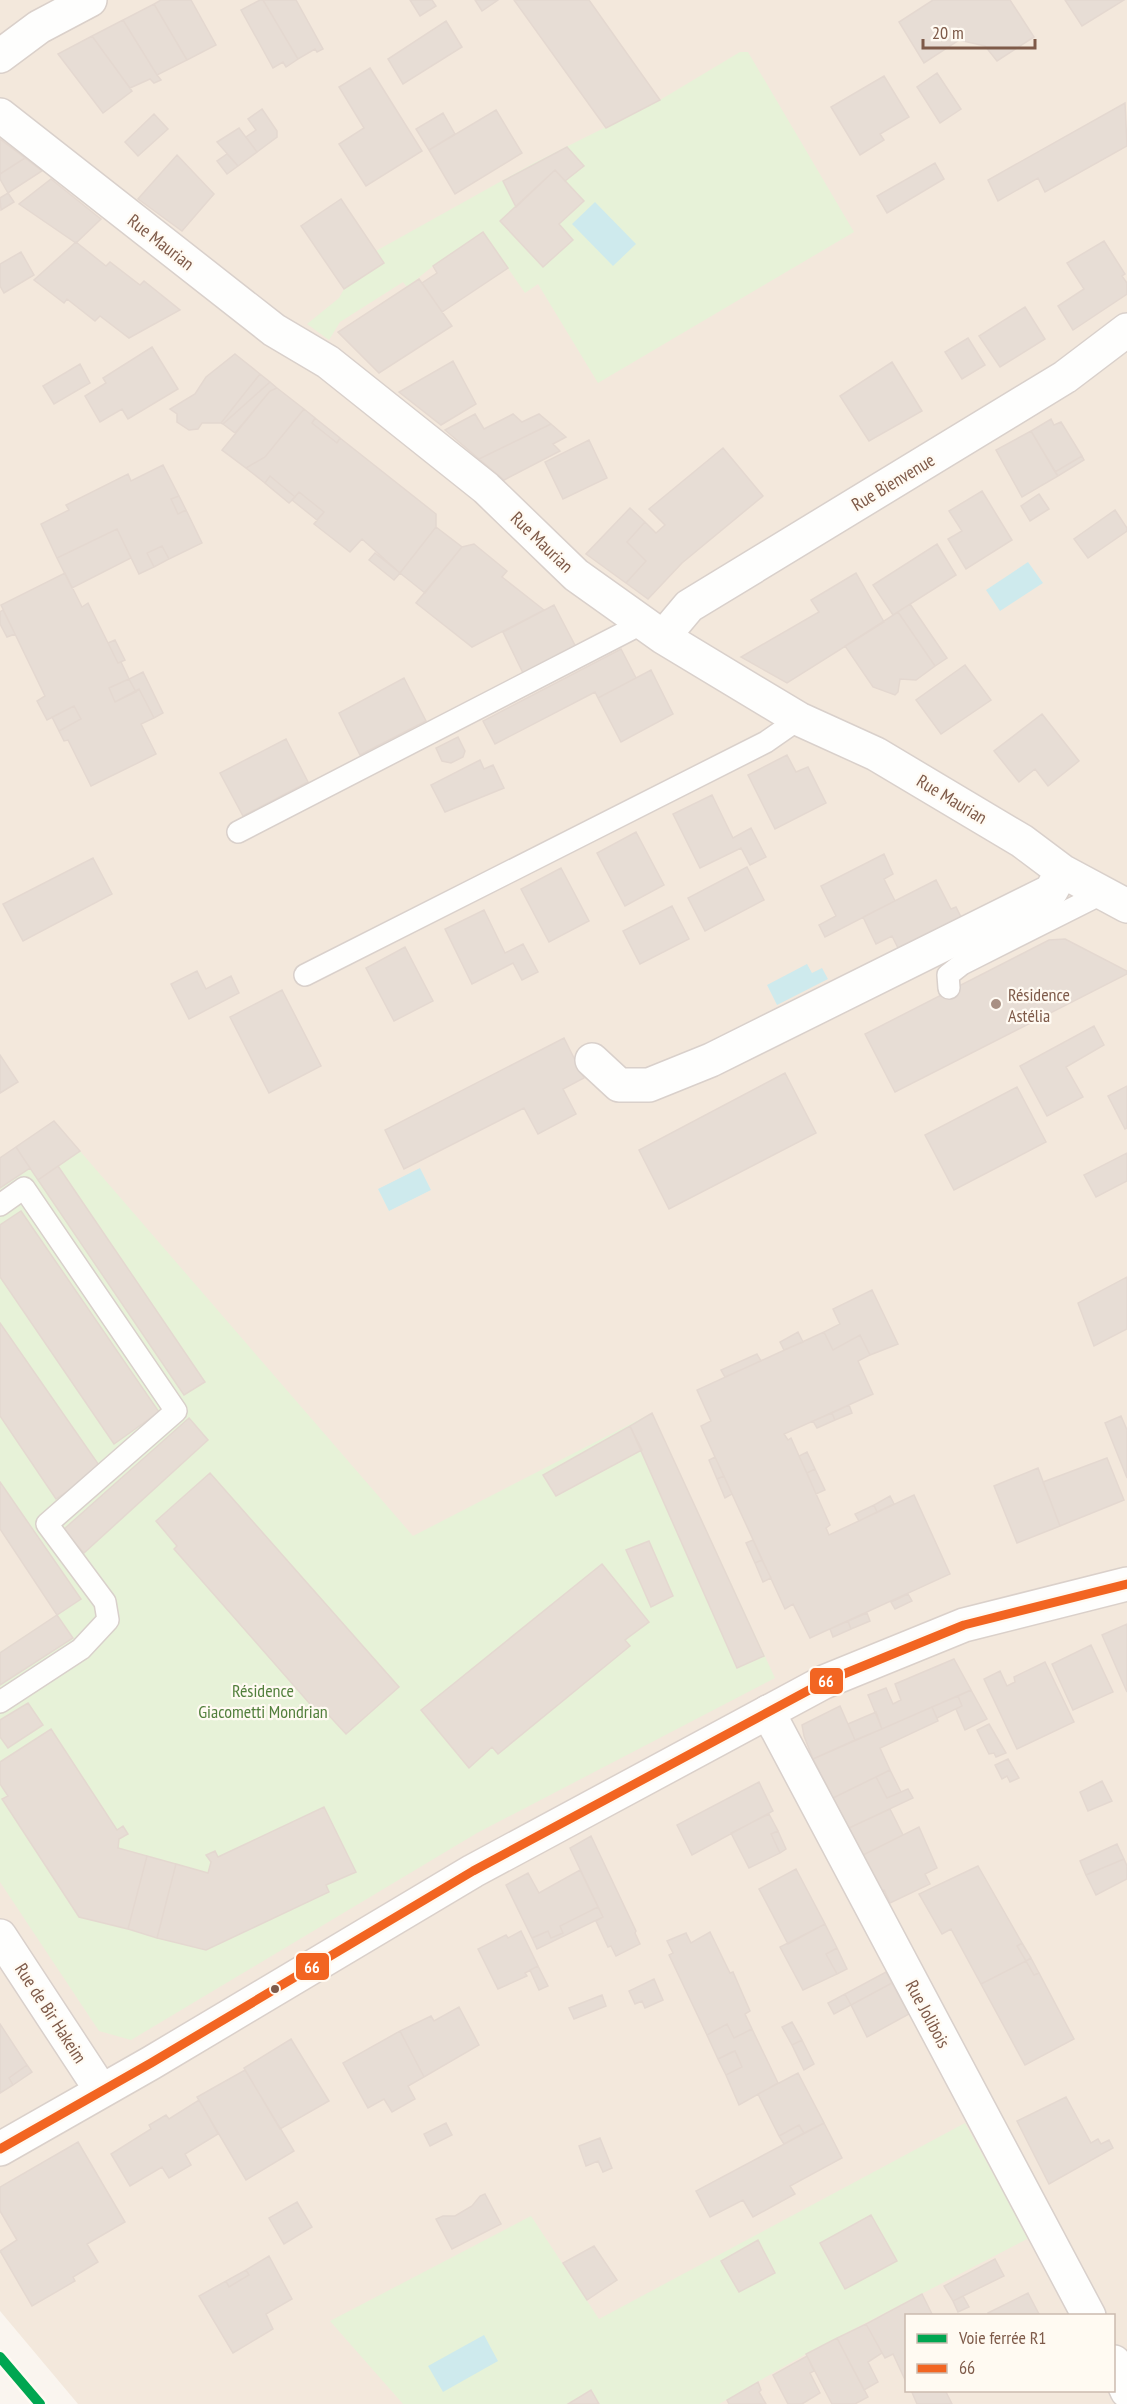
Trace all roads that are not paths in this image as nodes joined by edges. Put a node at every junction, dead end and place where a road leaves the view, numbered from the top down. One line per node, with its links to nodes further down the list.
1 (90, 0): 2 (street)
2 (0, 56)
3 (0, 115): 5 (street, Rue Maurian)
4 (1127, 330): 5 (street, Rue Bienvenue)
5 (653, 630): 6 (street, Rue Maurian); 7 (lane)
6 (799, 719): 8 (street, Rue Maurian); 10 (lane)
7 (238, 832)
8 (1062, 871): 9 (street, Rue Maurian); 12 (street)
9 (1115, 899): 11 (lane)
10 (305, 975)
11 (949, 988)
12 (592, 1060)
13 (0, 1205): 15 (lane)
14 (1127, 1584): 16 (street)
15 (0, 1702)
16 (768, 1712): 18 (street); 20 (street, Rue Jolibois)
17 (0, 1936): 18 (street, Rue de Bir Hakeim)
18 (101, 2090): 19 (street)
19 (0, 2149)
20 (1088, 2314)
21 (1115, 2366): 22 (street)
22 (1127, 2391)

